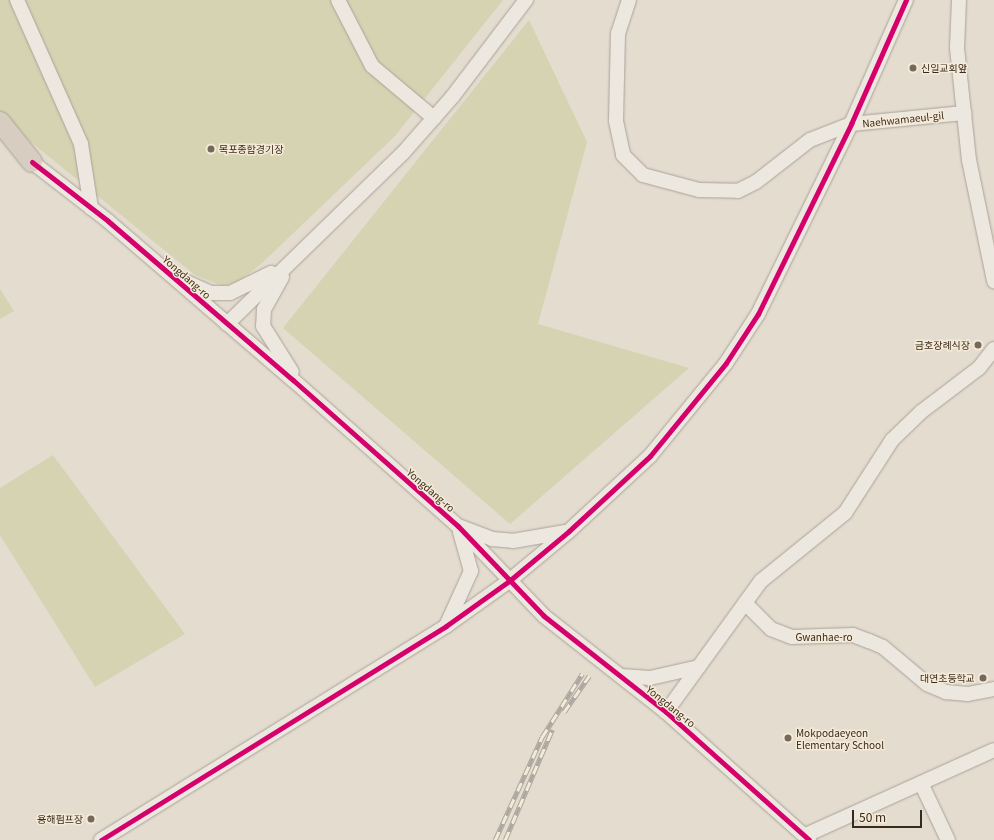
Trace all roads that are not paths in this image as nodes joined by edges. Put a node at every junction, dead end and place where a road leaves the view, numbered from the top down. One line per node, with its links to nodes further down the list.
1 (17, 0): 13 (street)
2 (338, 0): 8 (street)
3 (526, 0): 8 (street)
4 (629, 0): 10 (street, Naehwamaeul-gil)
5 (906, 0): 10 (street)
6 (959, 0): 7 (street)
7 (964, 113): 10 (street, Naehwamaeul-gil); 16 (street)
8 (434, 118): 14 (street)
9 (0, 122): 12 (highway)
10 (851, 124): 21 (street)
11 (0, 138): 12 (highway, Yongdang-ro)
12 (32, 162): 13 (street, Yongdang-ro)
13 (91, 208): 15 (street, Yongdang-ro)
14 (291, 262): 15 (street); 17 (street); 19 (street)
15 (166, 271): 17 (street, Yongdang-ro)
16 (994, 282)
17 (227, 324): 19 (street, Yongdang-ro)
18 (994, 349): 23 (street)
19 (304, 389): 20 (street, Yongdang-ro)
20 (458, 526): 21 (street); 22 (street, Yongdang-ro); 24 (street)
21 (569, 531): 22 (street)
22 (509, 581): 24 (street); 26 (street, Yongdang-ro)
23 (745, 603): 25 (street); 27 (street, Gwanhae-ro)
24 (446, 626): 32 (street)
25 (699, 667): 26 (street); 28 (street)
26 (618, 675): 28 (street, Yongdang-ro)
27 (994, 689)
28 (666, 712): 31 (street, Yongdang-ro)
29 (994, 750): 30 (street)
30 (921, 783): 31 (street); 33 (street)
31 (807, 838)
32 (101, 840)
33 (948, 840)

